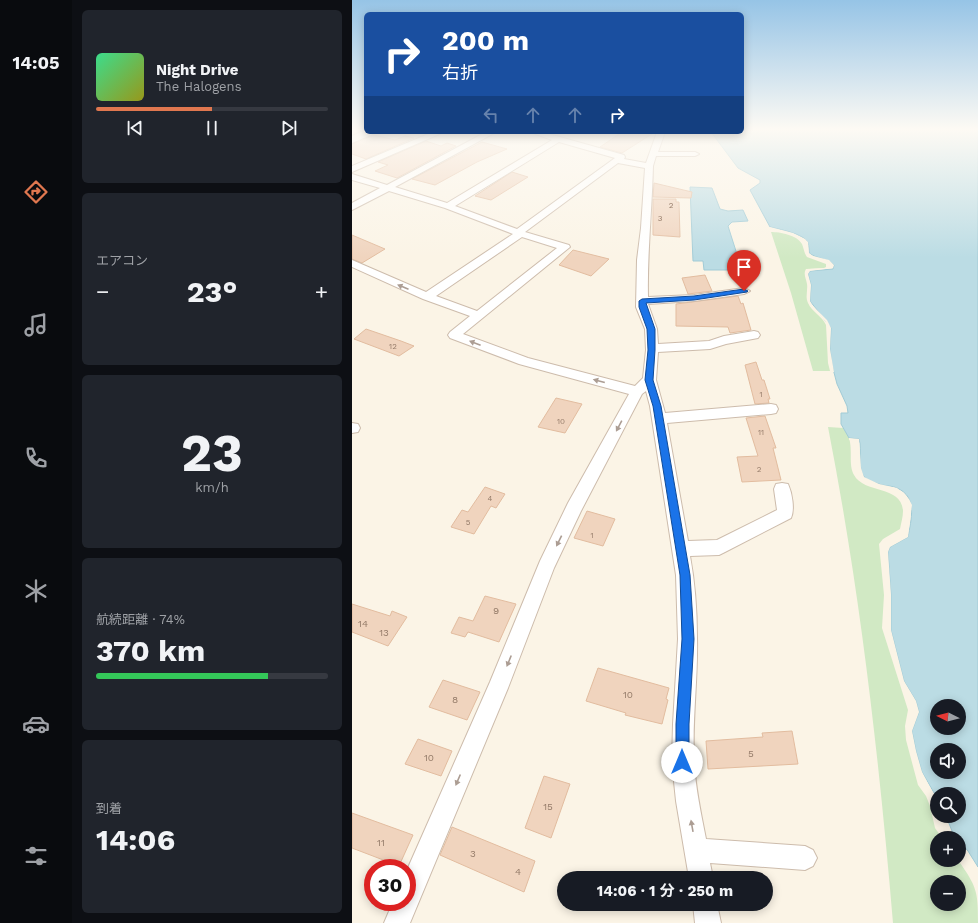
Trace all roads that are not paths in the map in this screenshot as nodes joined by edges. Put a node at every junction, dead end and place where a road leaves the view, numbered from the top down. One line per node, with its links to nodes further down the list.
1 (419, 171): 6 (street)
2 (505, 171): 8 (street)
3 (602, 171): 9 (street)
4 (649, 171): 13 (street)
5 (352, 177): 6 (street)
6 (388, 188): 7 (street); 8 (street)
7 (352, 206)
8 (448, 206): 9 (street)
9 (519, 233): 12 (street); 14 (street)
10 (352, 263): 12 (street, one-way to 10)
11 (744, 291): 13 (street)
12 (427, 297): 14 (street)
13 (642, 301): 16 (street)
14 (479, 315): 17 (street, one-way to 14)
15 (754, 335): 16 (street)
16 (652, 348): 17 (street)
17 (643, 385): 19 (street); 25 (street, one-way to 25)
18 (771, 408): 19 (street)
19 (659, 418): 21 (street)
20 (782, 489): 21 (street)
21 (680, 549): 22 (street, one-way to 21)
22 (696, 850): 23 (street); 24 (street)
23 (805, 858)
24 (699, 871)
25 (416, 878)
26 (402, 911): 28 (street)
27 (706, 911): 29 (street)
28 (397, 923)
29 (708, 923)

